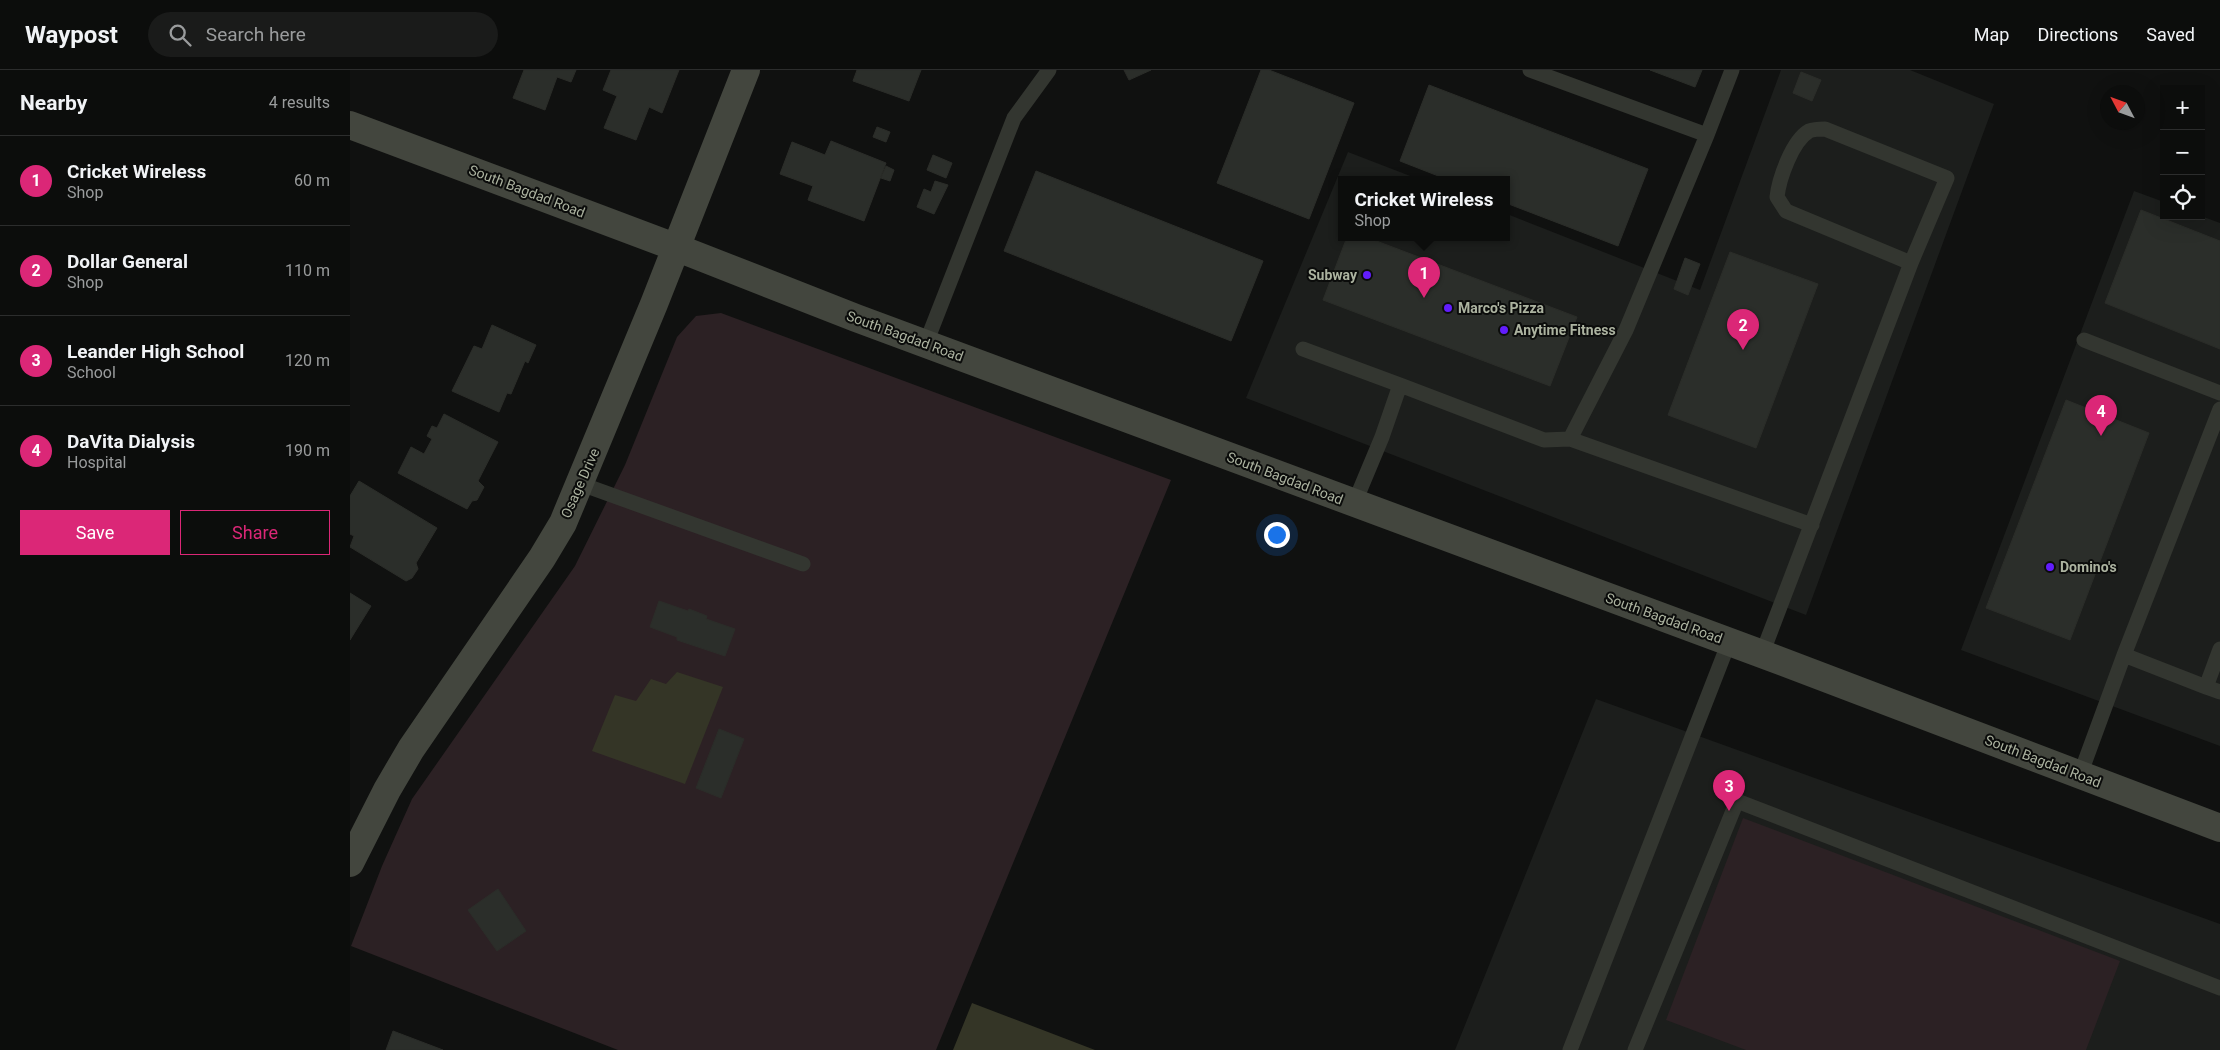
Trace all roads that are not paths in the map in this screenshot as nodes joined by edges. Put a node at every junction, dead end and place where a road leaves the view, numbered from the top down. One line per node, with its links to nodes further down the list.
1 (746, 70): 7 (main road, Osage Drive)
2 (1048, 70): 10 (lane)
3 (1530, 70): 6 (lane)
4 (1732, 70): 6 (lane)
5 (350, 125): 7 (main road, South Bagdad Road)
6 (1707, 135): 15 (lane)
7 (675, 247): 10 (main road, South Bagdad Road); 16 (main road, Osage Drive)
8 (1911, 263): 8 (lane); 18 (lane)
9 (2084, 340): 13 (lane)
10 (926, 343): 17 (main road, South Bagdad Road)
11 (1303, 349): 12 (lane)
12 (1400, 386): 15 (lane); 17 (lane)
13 (2220, 393)
14 (2220, 409): 23 (lane)
15 (1570, 440): 18 (lane)
16 (581, 484): 19 (lane); 28 (main road, Osage Drive)
17 (1354, 504): 20 (main road, South Bagdad Road)
18 (1812, 526): 22 (lane)
19 (803, 564)
20 (1729, 642): 22 (main road, South Bagdad Road); 30 (lane)
21 (2220, 649): 24 (lane)
22 (1762, 654): 26 (main road, South Bagdad Road)
23 (2124, 655): 24 (lane); 26 (lane)
24 (2206, 687): 25 (lane)
25 (2220, 692)
26 (2080, 775): 27 (main road, South Bagdad Road)
27 (2220, 828)
28 (350, 863)
29 (2220, 988): 31 (lane)
30 (1570, 1050)
31 (1635, 1050)

